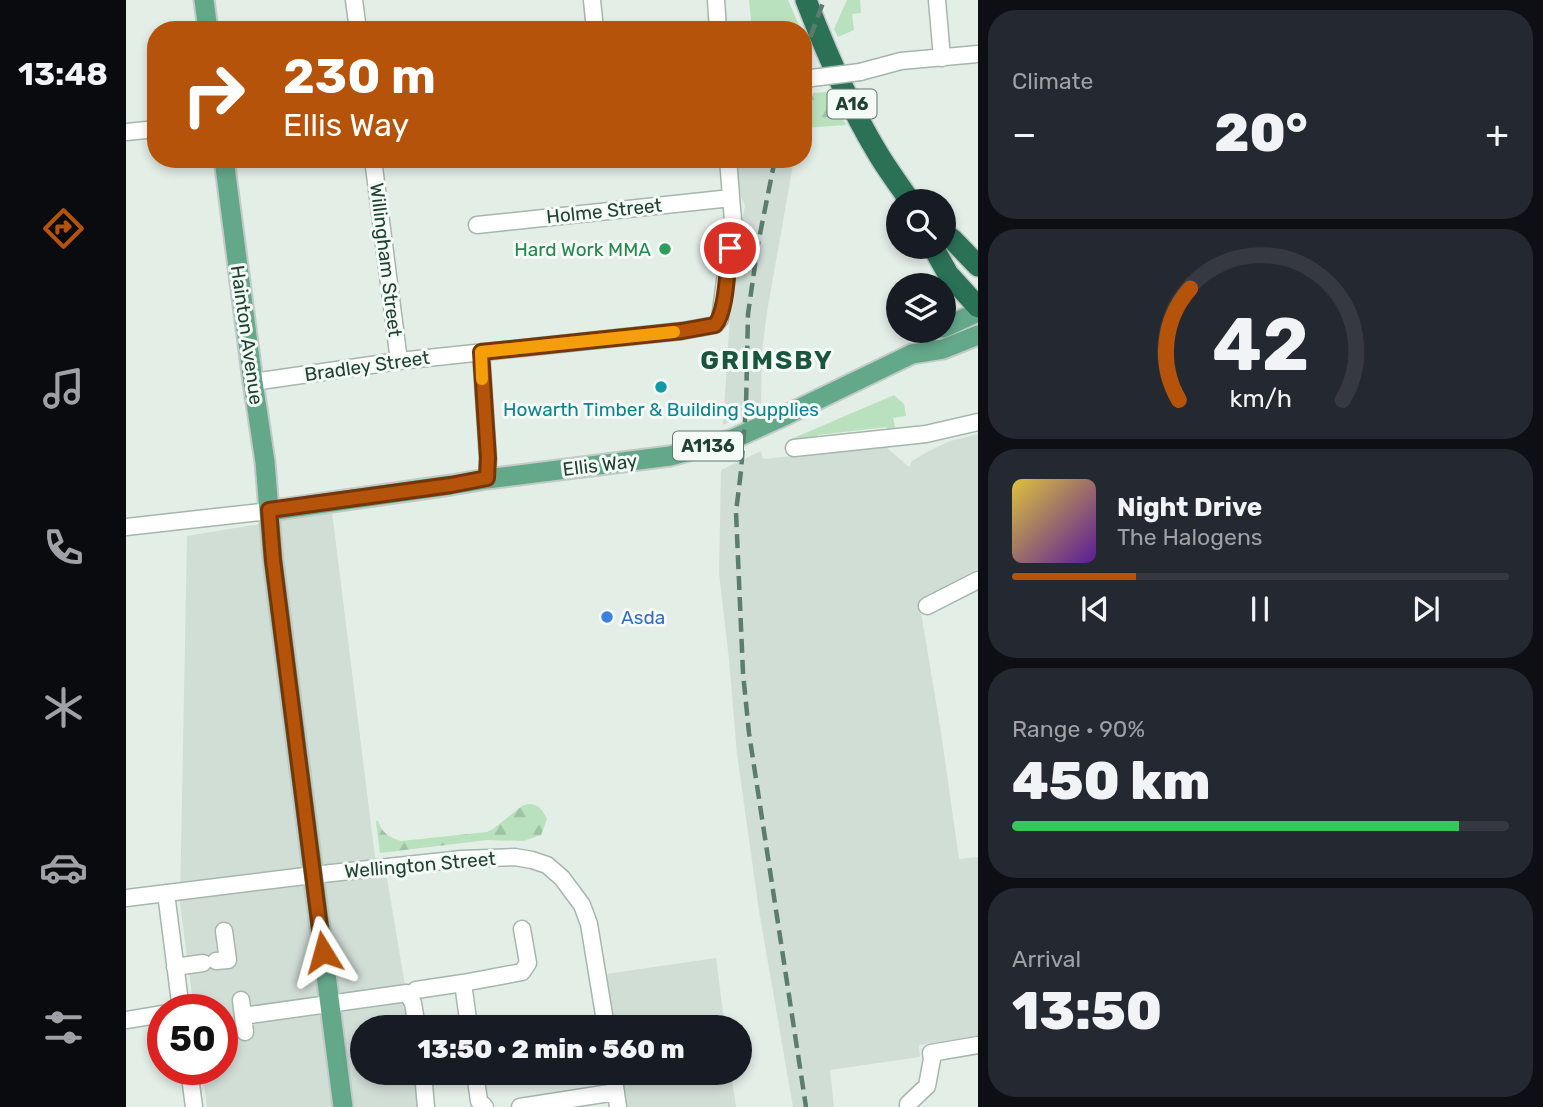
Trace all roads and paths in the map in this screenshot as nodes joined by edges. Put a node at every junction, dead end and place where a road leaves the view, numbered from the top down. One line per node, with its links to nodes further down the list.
1 (204, 0): 7 (main road)
2 (355, 0): 8 (street)
3 (592, 0): 9 (street)
4 (716, 0): 10 (street)
5 (806, 0): 19 (highway, A16)
6 (937, 0): 12 (street)
7 (207, 21)
8 (357, 21)
9 (594, 21)
10 (717, 21)
11 (978, 54): 12 (street)
12 (942, 58): 13 (street, bridge)
13 (812, 78)
14 (147, 130): 15 (street)
15 (126, 132)
16 (225, 168): 33 (main road, Hainton Avenue)
17 (374, 168): 32 (street, Willingham Street)
18 (729, 168): 20 (street)
19 (902, 189)
20 (731, 198): 21 (street, Holme Street); 30 (street, Bradley Street)
21 (477, 225)
22 (956, 243): 23 (highway)
23 (978, 266)
24 (956, 283): 25 (highway)
25 (978, 307)
26 (978, 312): 27 (main road, Ellis Way / A1136)
27 (956, 322)
28 (978, 335): 31 (main road, Ellis Way / A1136)
29 (923, 343): 31 (main road, Ellis Way / A1136)
30 (481, 352): 32 (street, Bradley Street); 36 (street)
31 (912, 354): 36 (main road, Ellis Way / A1136)
32 (399, 361): 33 (street, Bradley Street)
33 (253, 382): 37 (main road, Hainton Avenue)
34 (978, 422): 35 (street)
35 (794, 448)
36 (487, 478): 37 (main road, Ellis Way / A1136)
37 (269, 510): 38 (street); 41 (main road, Hainton Avenue)
38 (126, 527)
39 (978, 580): 40 (street)
40 (927, 607)
41 (313, 875): 42 (street, Wellington Street); 50 (main road, Hainton Avenue); 53 (street, Wellington Street)
42 (166, 893): 43 (street, Wellington Street); 46 (street)
43 (126, 898)
44 (522, 929): 47 (street)
45 (224, 931): 46 (street)
46 (176, 967): 49 (street)
47 (463, 983): 48 (street); 52 (street)
48 (408, 991): 50 (street); 51 (street)
49 (179, 994)
50 (330, 1004): 54 (street); 63 (main road, Hainton Avenue)
51 (415, 1015)
52 (467, 1015)
53 (604, 1015)
54 (243, 1016)
55 (147, 1017): 56 (street)
56 (126, 1020)
57 (978, 1045): 67 (street)
58 (191, 1085): 62 (street)
59 (424, 1085): 64 (street)
60 (477, 1085): 65 (street)
61 (617, 1100): 66 (street)
62 (194, 1107)
63 (343, 1107)
64 (426, 1107)
65 (485, 1107)
66 (520, 1107)
67 (908, 1107)

